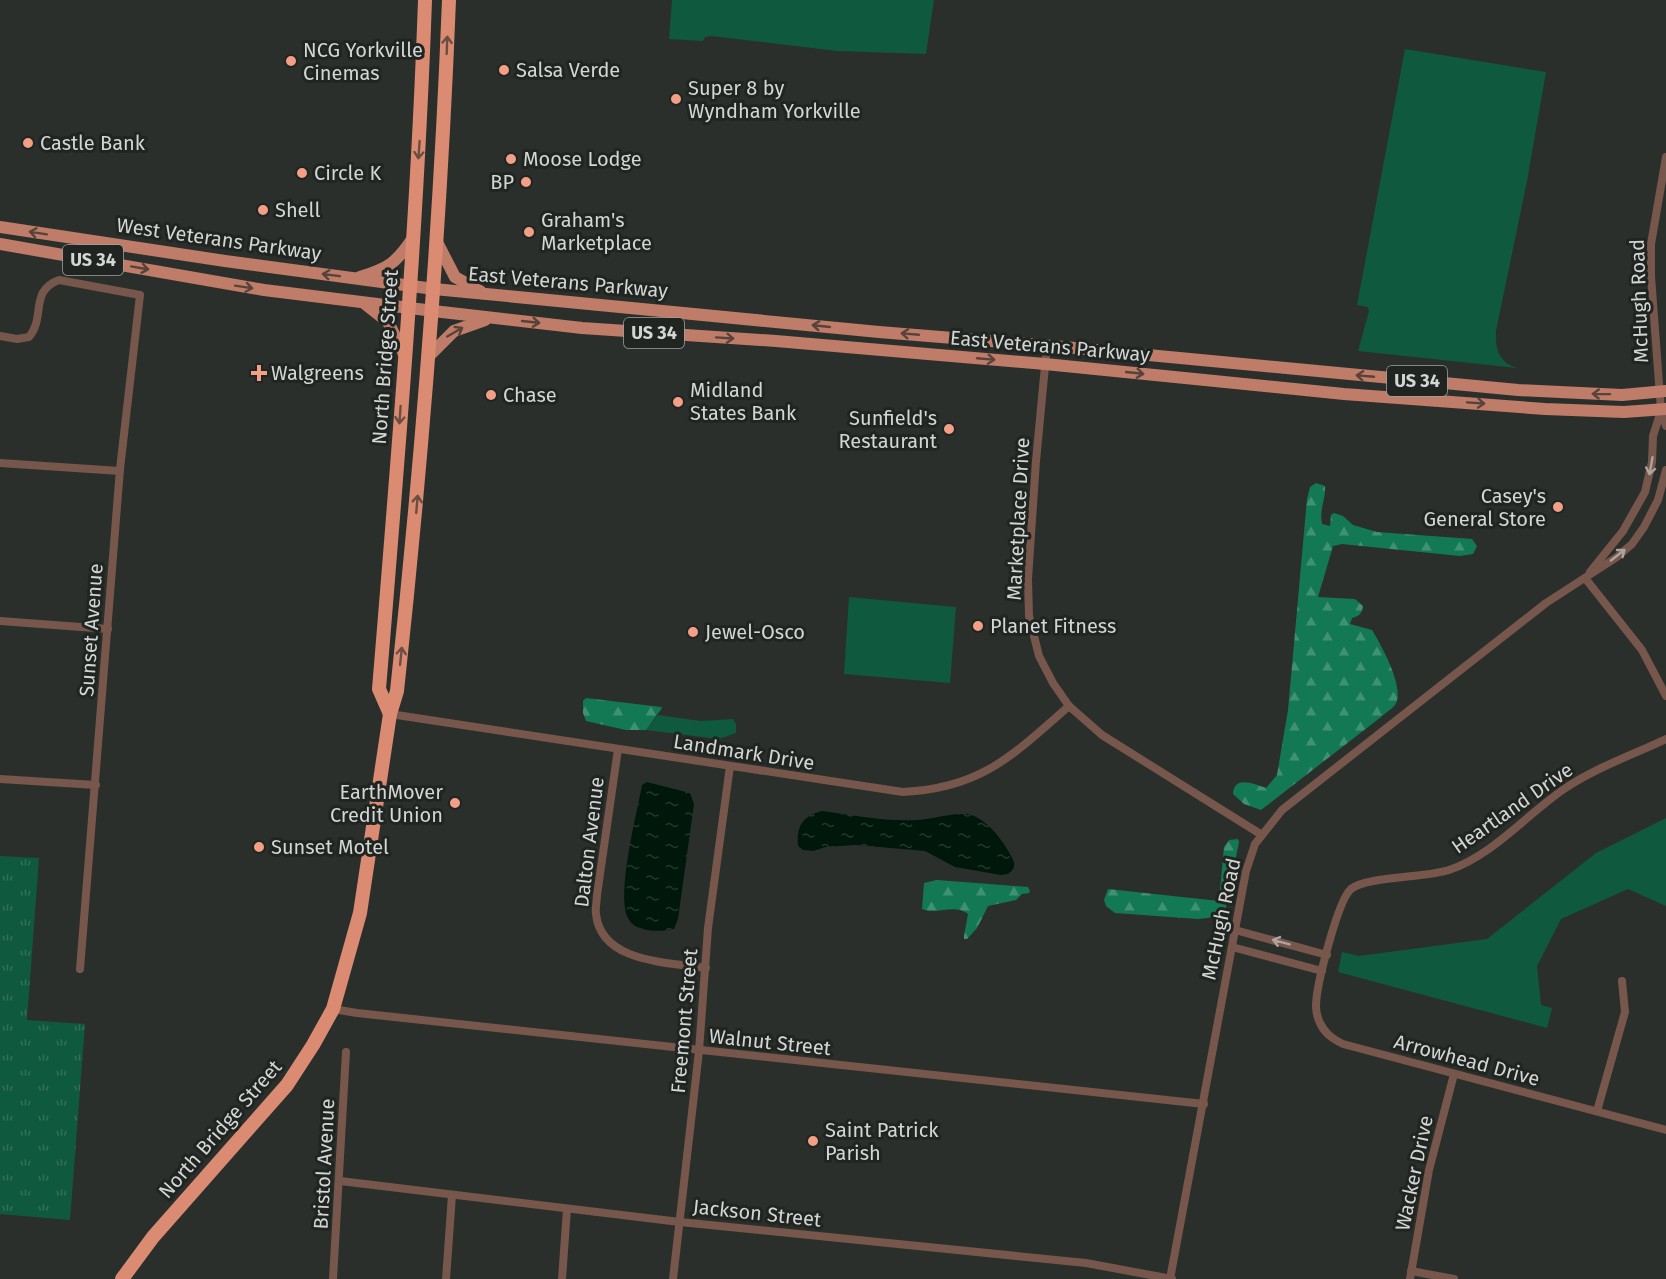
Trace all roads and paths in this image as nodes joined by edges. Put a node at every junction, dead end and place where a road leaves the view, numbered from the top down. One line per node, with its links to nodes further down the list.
1 (425, 0): 5 (highway, North Bridge Street, one-way to 5)
2 (449, 0): 6 (highway, North Bridge Street, one-way to 2)
3 (1666, 157): 21 (street, McHugh Road)
4 (0, 227): 8 (main road, West Veterans Parkway / US 34, one-way to 4)
5 (413, 238): 8 (main road); 9 (highway, North Bridge Street)
6 (437, 242): 10 (highway, North Bridge Street); 11 (main road)
7 (0, 244): 12 (main road, West Veterans Parkway / US 34, one-way to 12)
8 (356, 278): 9 (main road, West Veterans Parkway / US 34)
9 (410, 285): 10 (main road, West Veterans Parkway / US 34); 13 (highway, North Bridge Street)
10 (434, 289): 11 (main road, East Veterans Parkway / US 34); 14 (highway, North Bridge Street)
11 (490, 295): 17 (main road, East Veterans Parkway / US 34, one-way to 11)
12 (363, 302): 13 (main road, West Veterans Parkway / US 34); 18 (main road)
13 (408, 308): 14 (main road, West Veterans Parkway / US 34); 18 (highway, North Bridge Street)
14 (431, 311): 15 (main road, East Veterans Parkway / US 34); 19 (highway, North Bridge Street)
15 (491, 318): 19 (main road, one-way to 15); 20 (main road, East Veterans Parkway / US 34, one-way to 20)
16 (0, 336): 26 (street, Sunset Avenue)
17 (1047, 345): 20 (street, Marketplace Drive); 21 (main road, East Veterans Parkway / US 34, one-way to 17)
18 (405, 356): 32 (highway, North Bridge Street, one-way to 32)
19 (428, 357): 32 (highway, North Bridge Street, one-way to 19)
20 (1046, 364): 22 (main road, East Veterans Parkway / US 34, one-way to 22); 31 (street, Marketplace Drive)
21 (1663, 391): 22 (street, McHugh Road)
22 (1664, 410): 23 (street, McHugh Road); 27 (street, McHugh Road, one-way to 27)
23 (1666, 426)
24 (0, 463): 26 (street)
25 (1666, 470): 27 (street, McHugh Road, one-way to 25)
26 (120, 471): 29 (street, Sunset Avenue)
27 (1585, 578): 30 (street); 38 (street, McHugh Road)
28 (0, 621): 29 (street)
29 (108, 628): 37 (street, Sunset Avenue)
30 (1666, 696)
31 (1069, 706): 35 (street, Landmark Drive); 38 (street, Marketplace Drive)
32 (390, 714): 34 (street, Landmark Drive); 46 (highway, North Bridge Street)
33 (1666, 739): 41 (street, Heartland Drive)
34 (618, 749): 35 (street, Landmark Drive); 42 (street, Dalton Avenue)
35 (730, 766): 42 (street, Freemont Street)
36 (0, 779): 37 (street)
37 (96, 785): 43 (street, Sunset Avenue)
38 (1262, 835): 39 (street, McHugh Road)
39 (1235, 930): 40 (street, McHugh Road); 41 (street, one-way to 39)
40 (1232, 946): 44 (street); 50 (street, McHugh Road)
41 (1327, 955): 44 (street, Heartland Drive)
42 (706, 968): 47 (street, Freemont Street)
43 (80, 969)
44 (1322, 971): 49 (street, Arrowhead Drive)
45 (1622, 981): 51 (street)
46 (333, 1009): 47 (street, Walnut Street); 58 (highway, North Bridge Street)
47 (699, 1051): 50 (street, Walnut Street); 56 (street, Freemont Street)
48 (346, 1052): 53 (street, Bristol Avenue)
49 (1454, 1074): 51 (street, Arrowhead Drive); 57 (street, Wacker Drive)
50 (1204, 1104): 63 (street, McHugh Road)
51 (1598, 1111): 52 (street, Arrowhead Drive)
52 (1666, 1130)
53 (340, 1181): 54 (street, Jackson Street); 59 (street, Bristol Avenue)
54 (452, 1195): 55 (street, Jackson Street); 60 (street)
55 (567, 1209): 56 (street, Jackson Street); 61 (street)
56 (680, 1222): 62 (street, Freemont Street); 63 (street, Jackson Street)
57 (1410, 1275): 64 (street)
58 (122, 1279)
59 (333, 1279)
60 (446, 1279)
61 (562, 1279)
62 (673, 1279)
63 (1171, 1279)
64 (1455, 1279)

